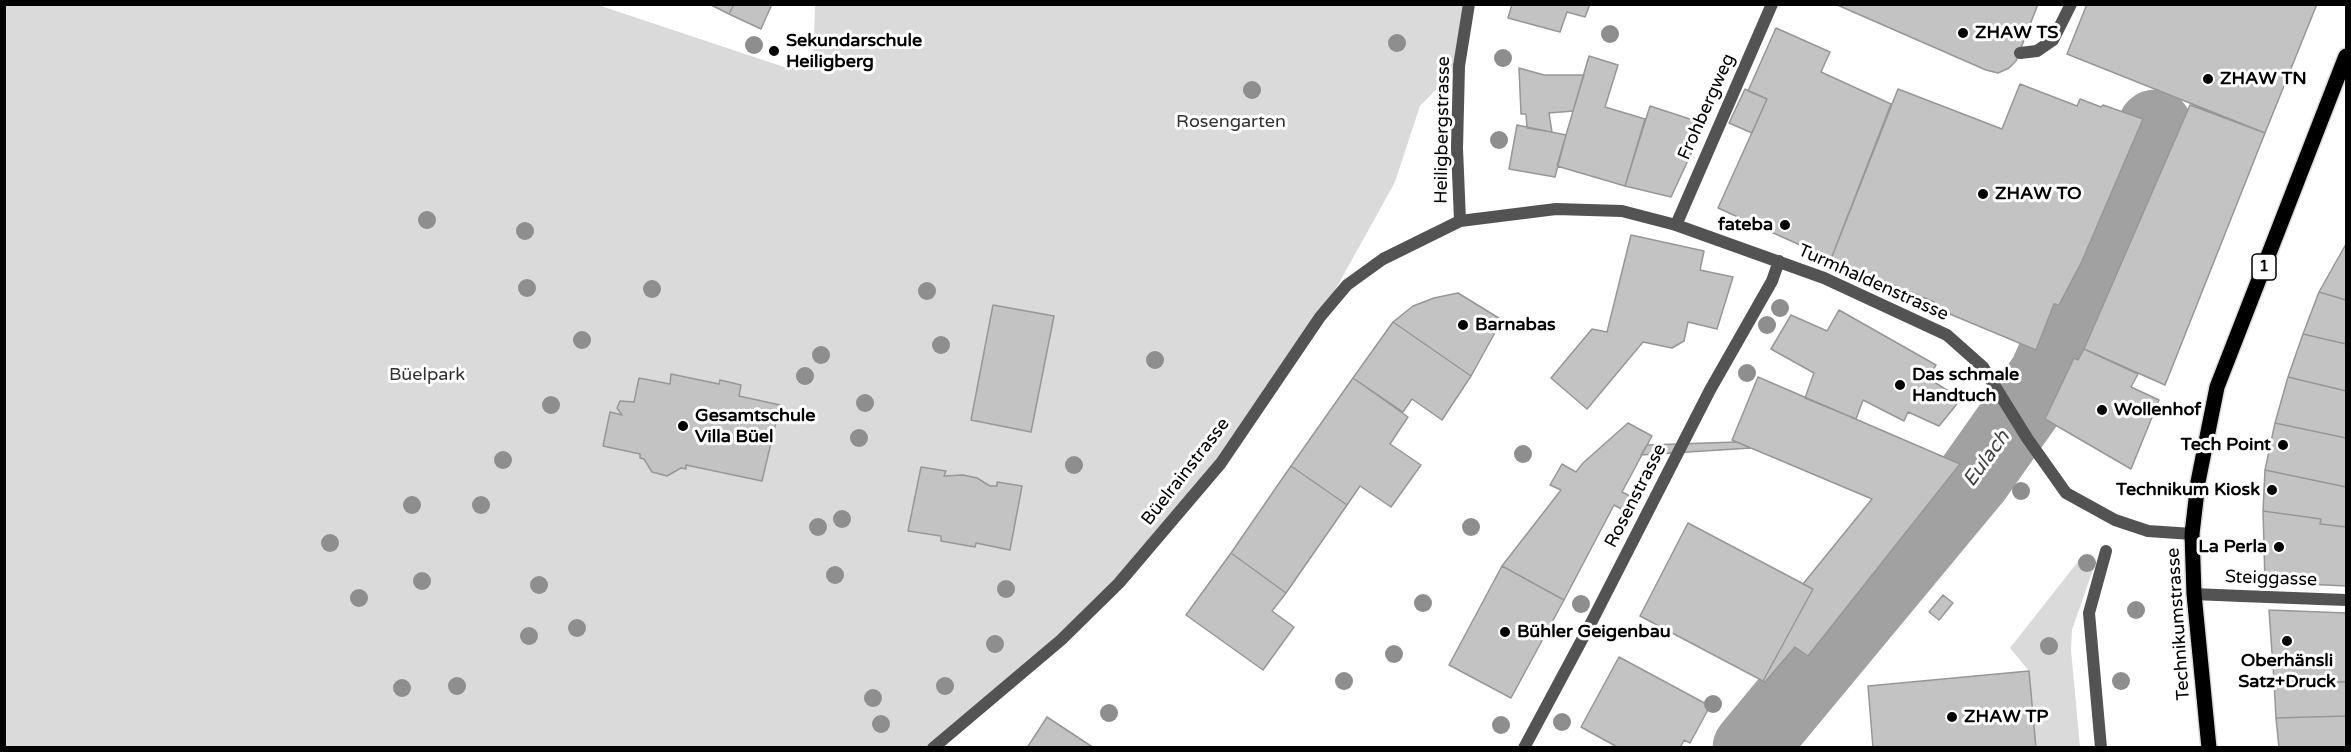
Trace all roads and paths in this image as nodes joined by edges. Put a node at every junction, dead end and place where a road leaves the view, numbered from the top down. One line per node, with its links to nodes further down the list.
1 (1469, 4): 6 (street, Heiligbergstrasse)
2 (1772, 4): 7 (street, Frohbergweg)
3 (2071, 4): 4 (street)
4 (2020, 53)
5 (2346, 56): 9 (main road, Technikumstrasse / 1)
6 (1460, 221): 7 (street, Turmhaldenstrasse); 13 (street, Büelrainstrasse)
7 (1676, 225): 8 (street, Turmhaldenstrasse)
8 (1779, 261): 9 (street, Turmhaldenstrasse); 14 (street, Rosenstrasse)
9 (2192, 534): 11 (main road, Technikumstrasse / 1)
10 (2106, 551): 15 (street)
11 (2194, 594): 12 (street, Steiggasse); 16 (main road, Technikumstrasse / 1)
12 (2346, 600)
13 (933, 747)
14 (1524, 747)
15 (2101, 747)
16 (2209, 747)

